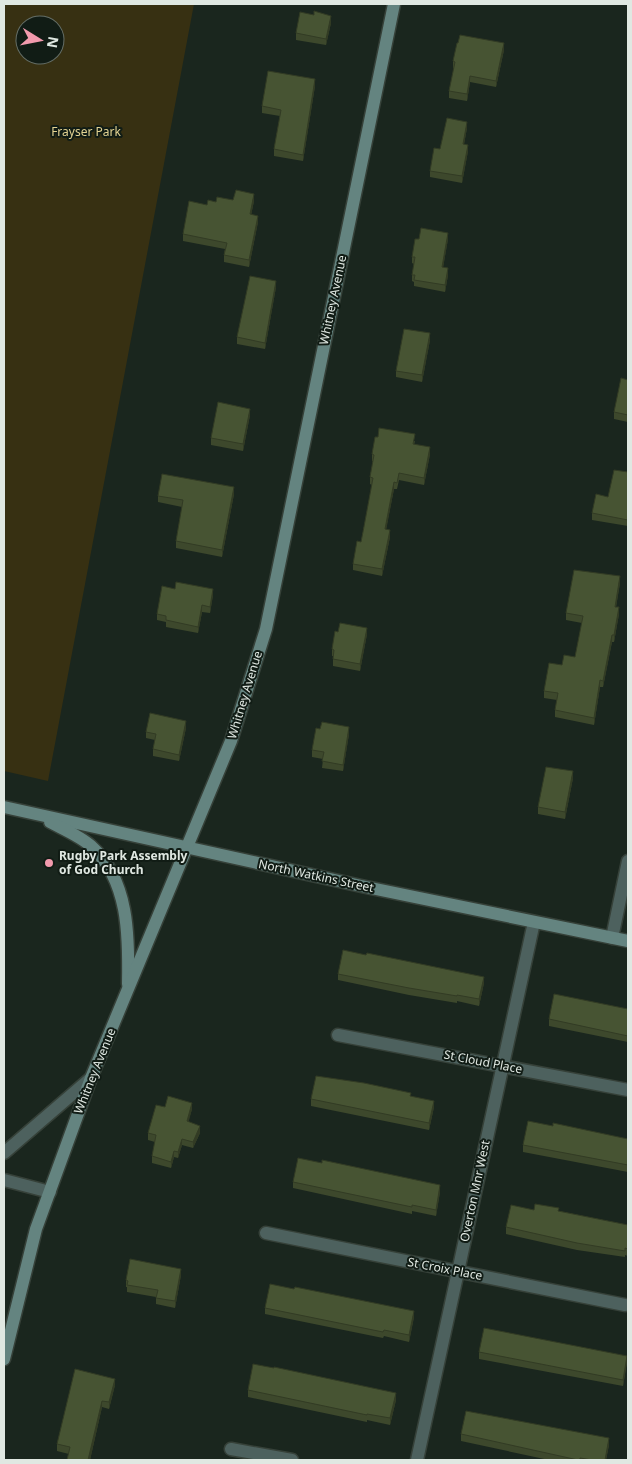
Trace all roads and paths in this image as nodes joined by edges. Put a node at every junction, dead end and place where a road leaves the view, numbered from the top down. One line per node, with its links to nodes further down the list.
1 (394, 4): 4 (main road, Whitney Avenue)
2 (4, 807): 3 (main road, North Watkins Street)
3 (40, 815): 4 (main road, North Watkins Street); 9 (main road)
4 (188, 848): 6 (main road, North Watkins Street); 9 (main road, Whitney Avenue)
5 (628, 861): 7 (street)
6 (534, 922): 7 (main road, North Watkins Street); 11 (street, Overton Mnr West)
7 (612, 938): 8 (main road, North Watkins Street)
8 (628, 941)
9 (128, 992): 12 (main road, Whitney Avenue)
10 (338, 1034): 11 (street, St Cloud Place)
11 (503, 1066): 13 (street, St Cloud Place); 18 (street, Overton Mnr West)
12 (91, 1078): 14 (street); 16 (main road, Whitney Avenue)
13 (628, 1090)
14 (4, 1153)
15 (4, 1180): 16 (street)
16 (50, 1192): 20 (main road, Whitney Avenue)
17 (266, 1233): 18 (street, St Croix Place)
18 (458, 1272): 19 (street, St Croix Place); 23 (street, Overton Mnr West)
19 (625, 1305)
20 (4, 1359)
21 (231, 1449): 22 (street)
22 (292, 1460)
23 (417, 1460)

